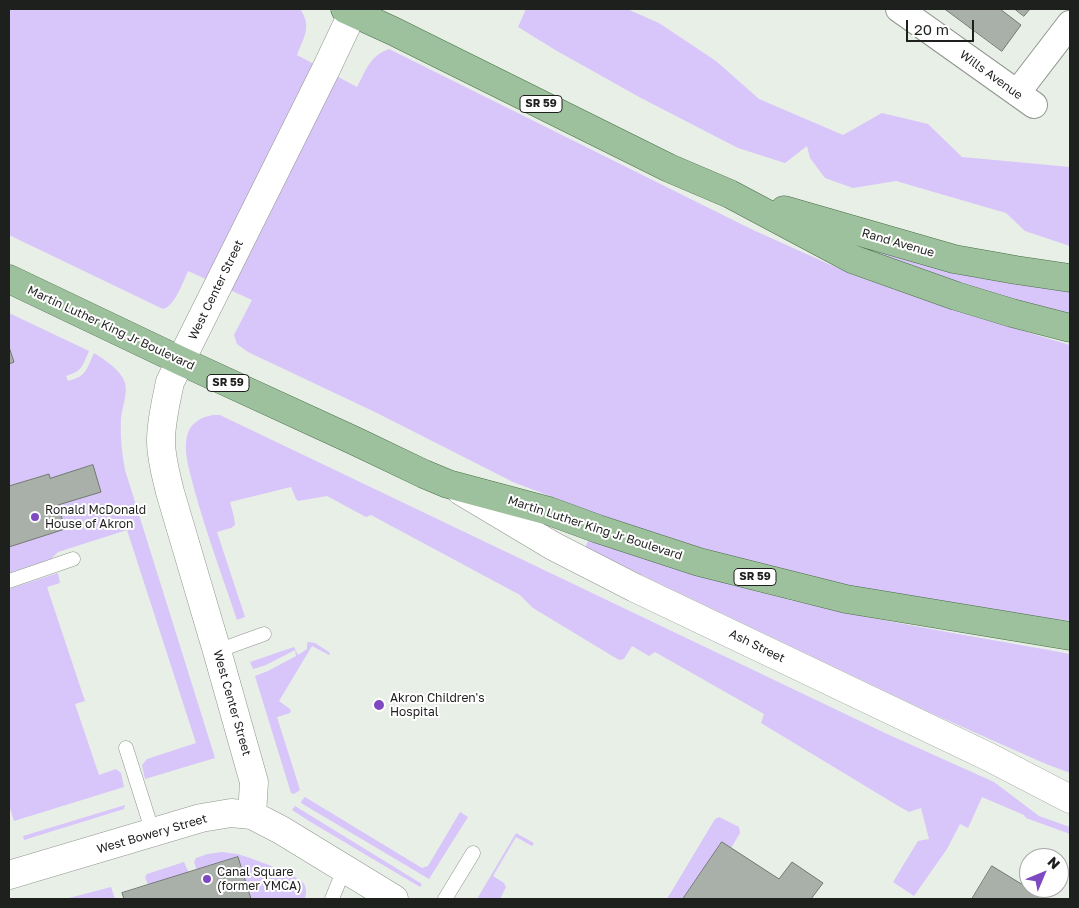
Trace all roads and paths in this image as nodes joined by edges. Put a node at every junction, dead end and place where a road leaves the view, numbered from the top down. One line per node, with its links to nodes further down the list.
1 (899, 9): 3 (street, Wills Avenue)
2 (349, 10): 4 (main road, SR 59); 8 (street, West Center Street)
3 (1070, 24)
4 (730, 194): 5 (main road, Rand Avenue / SR 59); 7 (main road, SR 59)
5 (1070, 278)
6 (9, 279): 8 (main road, Martin Luther King Jr Boulevard / SR 59)
7 (1070, 328)
8 (181, 361): 9 (main road, Martin Luther King Jr Boulevard / SR 59); 14 (street, West Center Street)
9 (448, 484): 13 (main road, Martin Luther King Jr Boulevard / SR 59); 16 (street, Ash Street)
10 (73, 559): 11 (lane)
11 (9, 581)
12 (264, 634): 14 (lane)
13 (1070, 636)
14 (217, 651): 17 (street, West Center Street)
15 (126, 748): 18 (lane)
16 (1070, 799)
17 (252, 815): 18 (street, West Bowery Street); 20 (street, West Bowery Street)
18 (153, 833): 21 (street, West Bowery Street)
19 (473, 853): 24 (lane)
20 (344, 869): 22 (lane); 23 (street, West Bowery Street)
21 (9, 875)
22 (332, 899)
23 (394, 899)
24 (445, 899)

